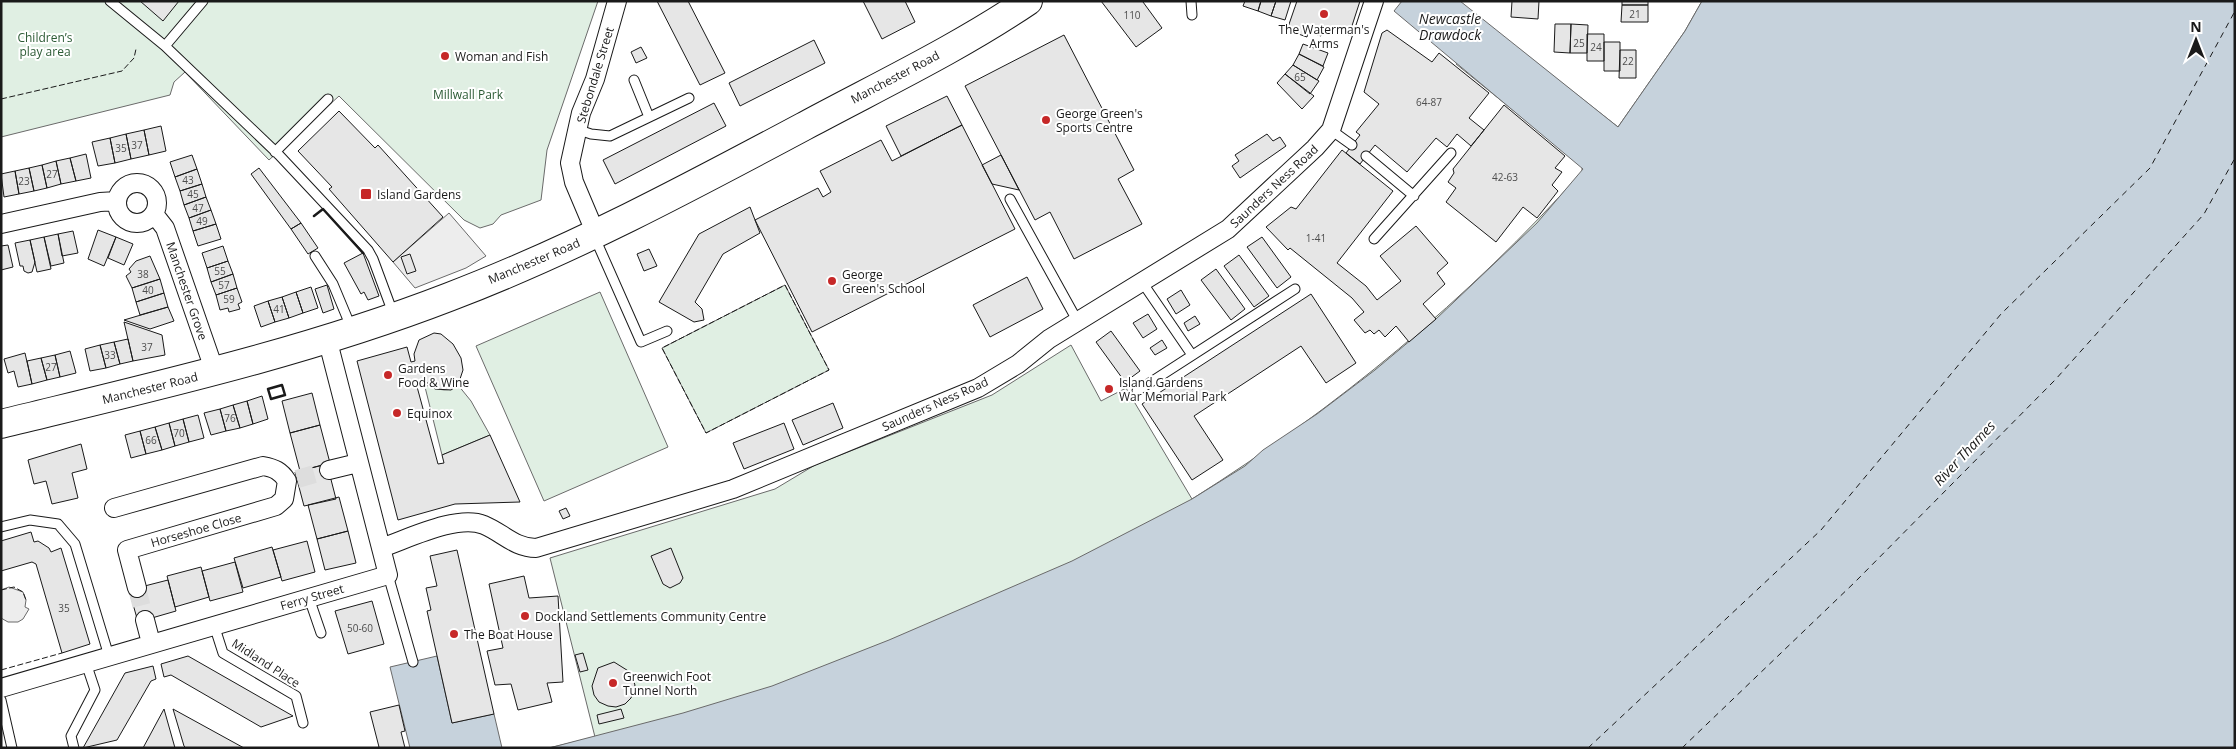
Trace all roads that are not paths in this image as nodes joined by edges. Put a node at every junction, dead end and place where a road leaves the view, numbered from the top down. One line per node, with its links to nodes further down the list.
1 (110, 1): 8 (lane)
2 (204, 1): 8 (lane)
3 (617, 1): 13 (street, Stebondale Street)
4 (1028, 1): 24 (main road, Manchester Road)
5 (1191, 1): 7 (lane)
6 (1374, 1): 14 (street, Saunders Ness Road)
7 (1192, 15)
8 (165, 46): 16 (lane)
9 (634, 80): 12 (lane)
10 (689, 98): 12 (lane)
11 (328, 99): 16 (lane)
12 (649, 117): 13 (lane)
13 (578, 130): 24 (street, Stebondale Street)
14 (1331, 130): 15 (lane); 27 (street, Saunders Ness Road)
15 (1352, 145)
16 (275, 152): 29 (lane)
17 (1450, 153): 19 (lane)
18 (1366, 156): 19 (lane)
19 (1414, 196): 25 (lane)
20 (1010, 200): 30 (lane)
21 (117, 201): 22 (street); 22 (street, Manchester Grove); 23 (street)
22 (154, 214): 34 (street, Manchester Grove)
23 (1, 224)
24 (595, 235): 29 (main road, Manchester Road); 31 (lane)
25 (1374, 239)
26 (315, 256): 32 (lane)
27 (1142, 282): 30 (street, Saunders Ness Road); 33 (lane)
28 (1295, 289): 33 (lane)
29 (394, 316): 32 (main road, Manchester Road)
30 (1078, 322): 41 (street, Saunders Ness Road)
31 (667, 331)
32 (340, 334): 34 (main road, Manchester Road); 37 (street)
33 (1192, 355): 35 (lane)
34 (215, 372): 36 (main road, Manchester Road)
35 (1137, 391)
36 (1, 424)
37 (358, 463): 38 (street); 41 (street)
38 (328, 470)
39 (114, 508): 43 (street, Horseshoe Close)
40 (1, 527): 49 (lane)
41 (381, 548): 42 (street)
42 (388, 575): 44 (street, Ferry Street); 50 (lane)
43 (137, 588)
44 (309, 598): 46 (street, Ferry Street); 47 (lane)
45 (145, 620): 48 (street)
46 (214, 625): 48 (street, Ferry Street); 54 (lane, Midland Place)
47 (321, 633)
48 (151, 643): 49 (street, Ferry Street)
49 (109, 656): 51 (street, Ferry Street)
50 (413, 662)
51 (86, 663): 52 (street, Ferry Street); 56 (lane)
52 (1, 688)
53 (1, 700): 55 (lane)
54 (303, 723)
55 (12, 748)
56 (74, 748)

